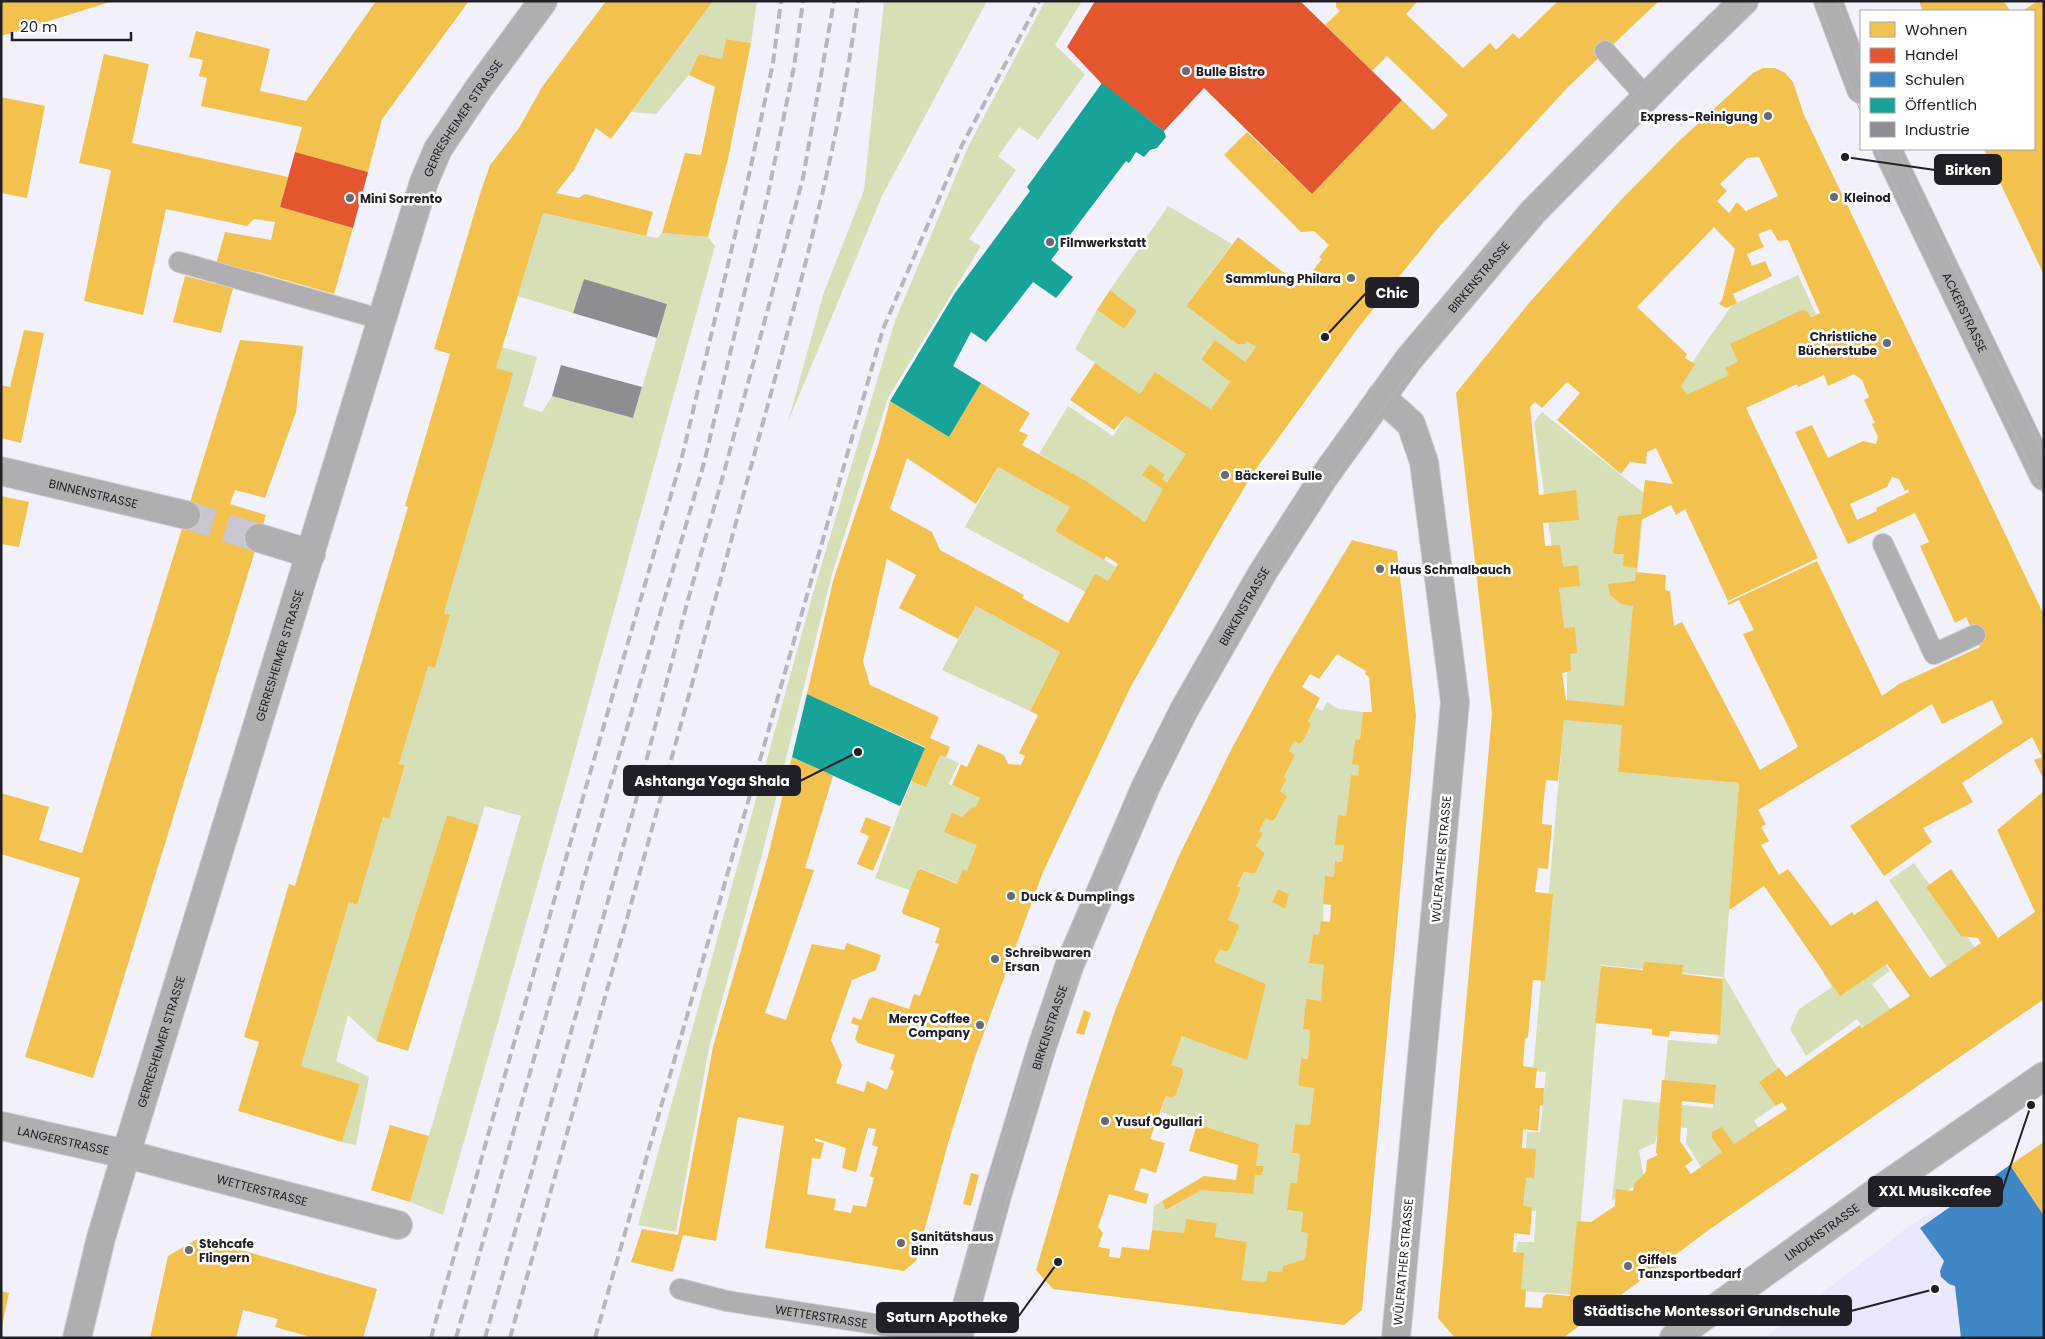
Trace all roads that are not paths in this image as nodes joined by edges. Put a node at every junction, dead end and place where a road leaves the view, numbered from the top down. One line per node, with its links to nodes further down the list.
1 (542, 1): 9 (street, GERRESHEIMER STRASSE)
2 (1744, 1): 6 (street, BIRKENSTRASSE)
3 (1828, 1): 5 (street)
4 (1605, 52): 6 (lane)
5 (1860, 86)
6 (1646, 97): 10 (street, BIRKENSTRASSE)
7 (1887, 150): 12 (street, ACKERSTRASSE)
8 (179, 262): 9 (lane)
9 (384, 320): 16 (street, GERRESHEIMER STRASSE)
10 (1381, 397): 24 (street, BIRKENSTRASSE); 25 (street, WÜLFRATHER STRASSE)
11 (1, 471): 13 (street, BINNENSTRASSE)
12 (2044, 476)
13 (186, 516)
14 (259, 538): 16 (street)
15 (1882, 544): 17 (lane)
16 (311, 554): 20 (street, GERRESHEIMER STRASSE)
17 (1975, 635)
18 (2044, 1076): 26 (street, LINDENSTRASSE)
19 (1, 1126): 20 (street, LANGERSTRASSE)
20 (126, 1154): 21 (street, WETTERSTRASSE); 23 (street, GERRESHEIMER STRASSE)
21 (398, 1226)
22 (680, 1289): 24 (lane, WETTERSTRASSE)
23 (77, 1338)
24 (960, 1338)
25 (1396, 1338)
26 (1674, 1338)

